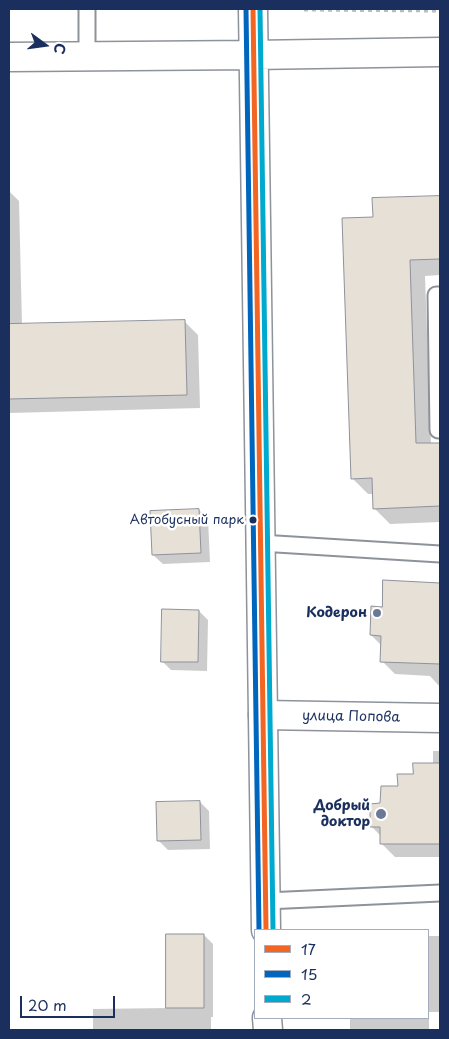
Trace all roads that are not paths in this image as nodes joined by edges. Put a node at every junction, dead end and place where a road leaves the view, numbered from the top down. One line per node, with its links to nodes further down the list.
1 (87, 9): 5 (lane)
2 (252, 9): 4 (street)
3 (440, 52): 4 (street)
4 (253, 55): 5 (street); 9 (street)
5 (87, 56): 6 (street)
6 (9, 57)
7 (440, 295): 8 (lane)
8 (440, 430)
9 (260, 543): 10 (lane); 11 (street)
10 (440, 554)
11 (263, 716): 12 (street, улица Попова); 14 (street)
12 (440, 718)
13 (440, 893): 14 (lane)
14 (266, 901): 15 (street)
15 (266, 929)

